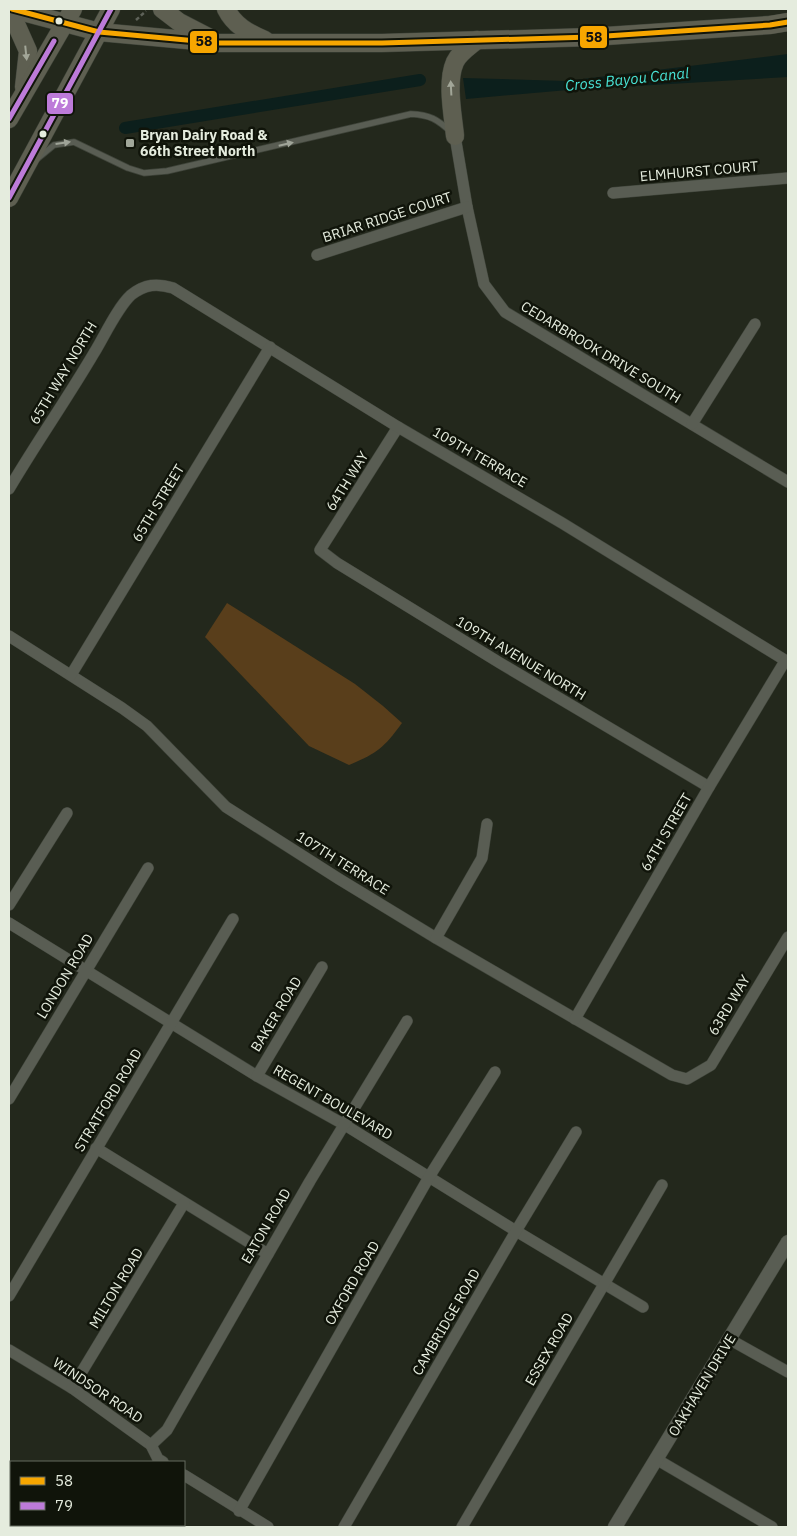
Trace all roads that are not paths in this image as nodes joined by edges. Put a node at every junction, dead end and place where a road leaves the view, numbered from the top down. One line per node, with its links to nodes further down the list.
1 (12, 9): 5 (main road)
2 (112, 9): 8 (main road)
3 (226, 9): 11 (main road)
4 (154, 10): 10 (main road)
5 (70, 16): 8 (main road); 12 (main road)
6 (9, 19): 12 (main road, one-way to 12)
7 (788, 22): 9 (main road)
8 (98, 32): 10 (main road); 15 (main road)
9 (477, 40): 11 (main road); 14 (main road, one-way to 9)
10 (219, 43): 11 (main road)
11 (270, 43)
12 (24, 92): 13 (main road)
13 (9, 119)
14 (455, 136): 15 (lane, one-way to 14); 19 (street, CEDARBROOK DRIVE SOUTH)
15 (24, 170): 18 (main road)
16 (788, 178): 17 (street, ELMHURST COURT)
17 (613, 193)
18 (9, 198)
19 (467, 207): 20 (street, BRIAR RIDGE COURT); 24 (street, CEDARBROOK DRIVE SOUTH)
20 (317, 255)
21 (154, 284): 23 (street, 109TH TERRACE); 27 (street, 65TH WAY NORTH)
22 (755, 324): 24 (street)
23 (270, 347): 25 (street, 109TH TERRACE); 31 (street, 65TH STREET)
24 (692, 424): 26 (street, CEDARBROOK DRIVE SOUTH)
25 (398, 427): 28 (street, 64TH WAY); 30 (street, 109TH TERRACE)
26 (788, 482)
27 (10, 483)
28 (320, 550): 32 (street, 109TH AVENUE NORTH)
29 (9, 636): 31 (street, 107TH TERRACE)
30 (787, 662): 32 (street, 64TH STREET)
31 (71, 676): 40 (street, 107TH TERRACE)
32 (709, 787): 43 (street, 64TH STREET)
33 (67, 813): 36 (street)
34 (487, 824): 40 (street)
35 (148, 868): 42 (street, LONDON ROAD)
36 (9, 906)
37 (233, 919): 45 (street, STRATFORD ROAD)
38 (9, 923): 42 (street, REGENT BOULEVARD)
39 (788, 937): 48 (street, 63RD WAY)
40 (436, 938): 43 (street, 107TH TERRACE)
41 (322, 967): 47 (street, BAKER ROAD)
42 (85, 970): 45 (street, REGENT BOULEVARD); 49 (street, LONDON ROAD)
43 (575, 1019): 48 (street, 107TH TERRACE)
44 (407, 1021): 50 (street, EATON ROAD)
45 (171, 1023): 47 (street, REGENT BOULEVARD); 52 (street, STRATFORD ROAD)
46 (495, 1072): 53 (street, OXFORD ROAD)
47 (257, 1076): 50 (street, REGENT BOULEVARD)
48 (687, 1079)
49 (9, 1099)
50 (345, 1125): 53 (street, REGENT BOULEVARD); 58 (street, EATON ROAD)
51 (576, 1132): 56 (street, CAMBRIDGE ROAD)
52 (96, 1148): 55 (street); 60 (street, STRATFORD ROAD)
53 (429, 1177): 56 (street, REGENT BOULEVARD); 70 (street, OXFORD ROAD)
54 (662, 1185): 59 (street, ESSEX ROAD)
55 (184, 1203): 58 (street); 65 (street, MILTON ROAD)
56 (516, 1231): 59 (street, REGENT BOULEVARD); 72 (street, CAMBRIDGE ROAD)
57 (788, 1242): 62 (street, OAKHAVEN DRIVE)
58 (268, 1254): 66 (street, EATON ROAD)
59 (604, 1284): 61 (street, REGENT BOULEVARD); 73 (street, ESSEX ROAD)
60 (9, 1296)
61 (643, 1307)
62 (729, 1339): 64 (street); 67 (street, OAKHAVEN DRIVE)
63 (9, 1350): 65 (street, WINDSOR ROAD)
64 (788, 1372)
65 (72, 1388): 66 (street, WINDSOR ROAD)
66 (151, 1445): 68 (street, WINDSOR ROAD)
67 (656, 1459): 74 (street, OAKHAVEN DRIVE); 75 (street)
68 (161, 1461)
69 (185, 1476): 70 (street)
70 (239, 1511): 71 (street)
71 (268, 1527)
72 (344, 1527)
73 (462, 1527)
74 (615, 1527)
75 (772, 1527)

